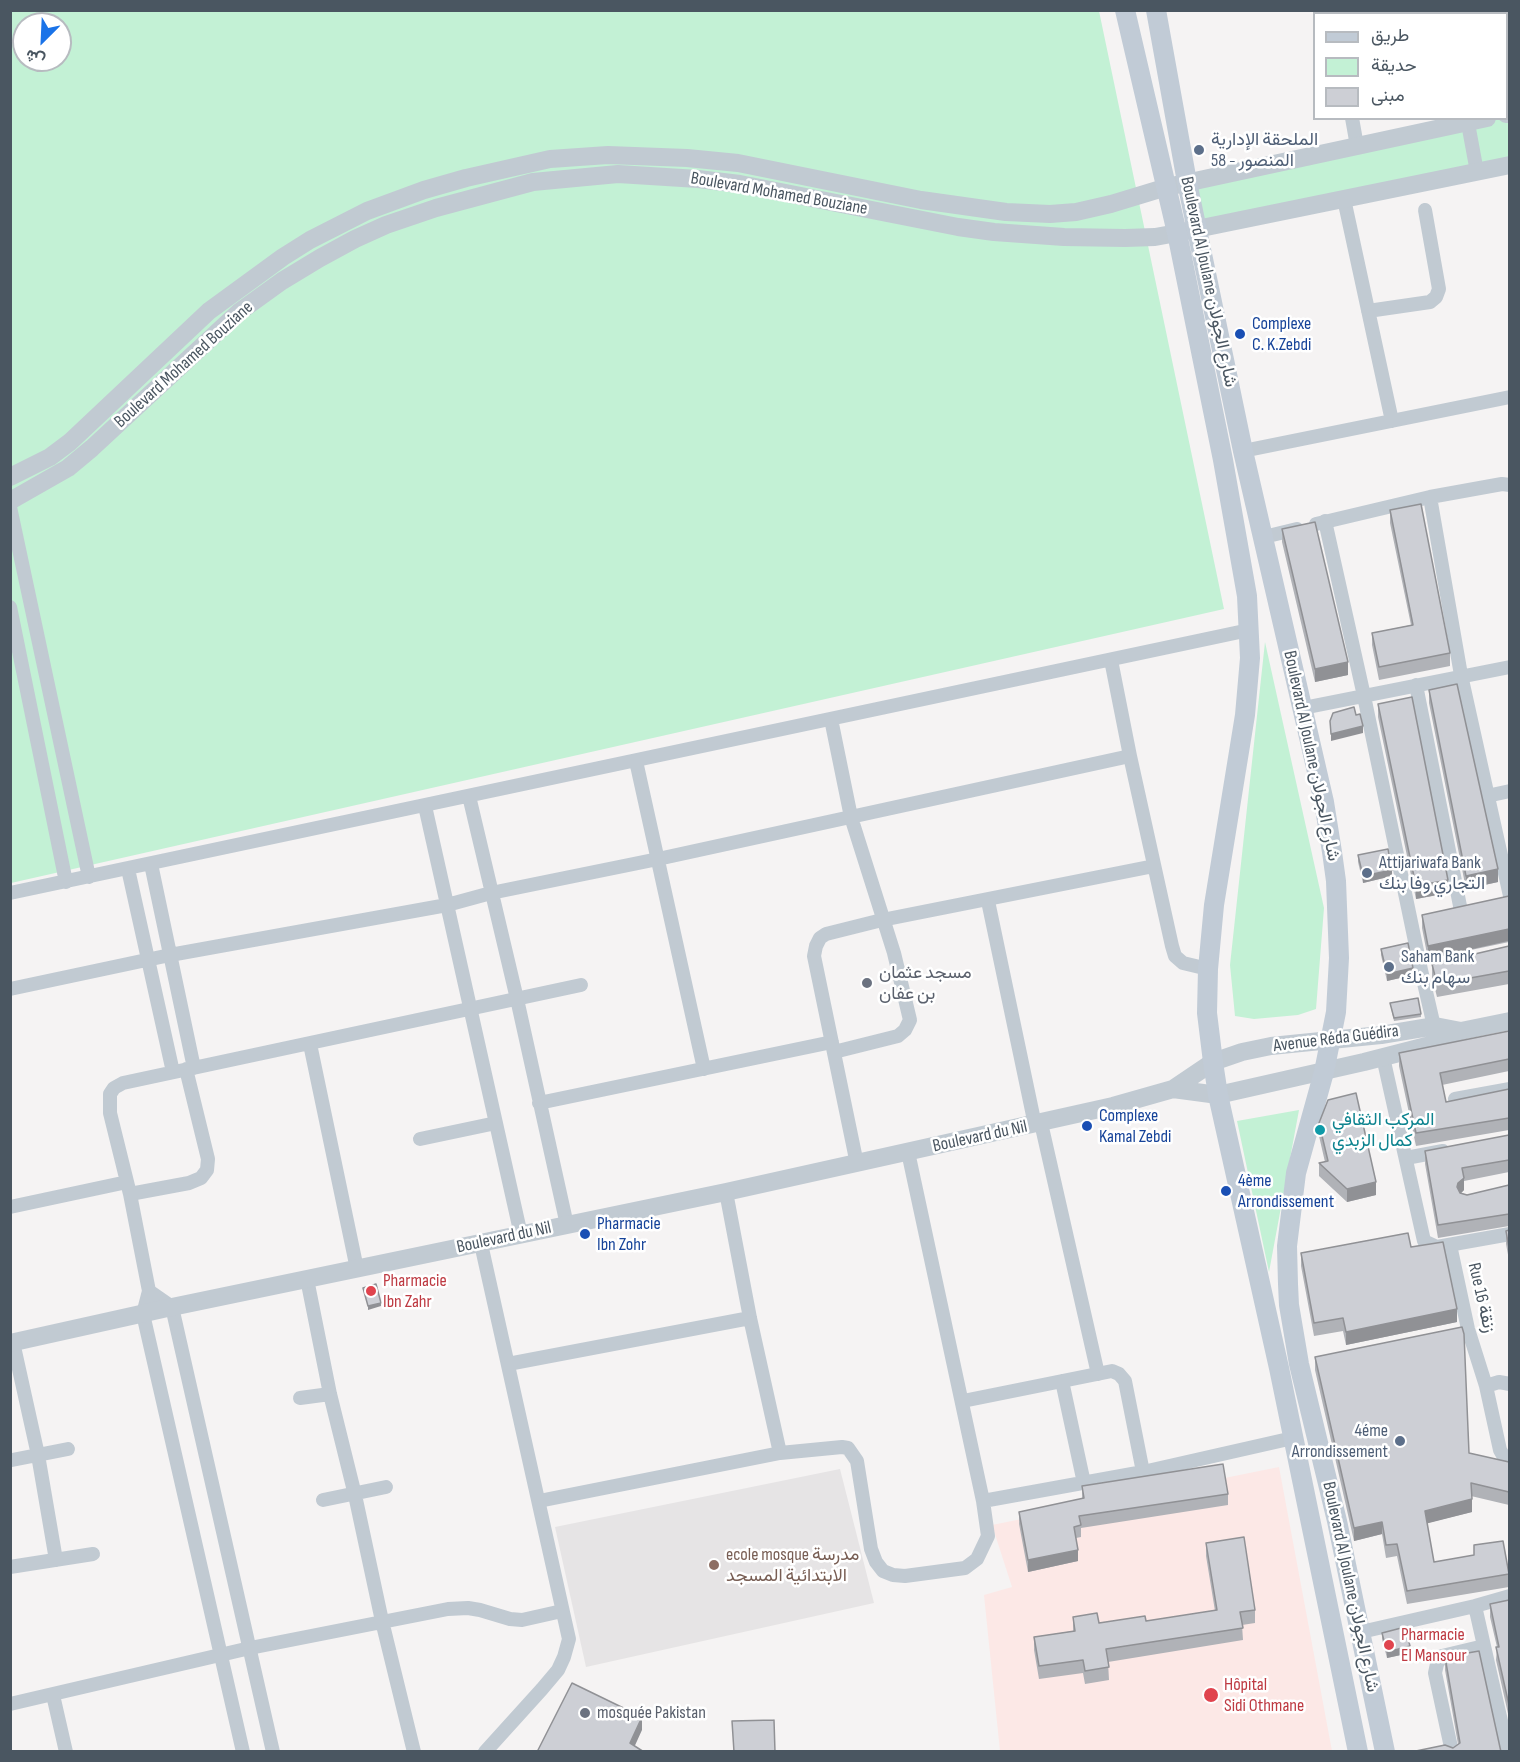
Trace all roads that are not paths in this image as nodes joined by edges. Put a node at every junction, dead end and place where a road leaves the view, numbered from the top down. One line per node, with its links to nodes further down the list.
1 (1125, 10): 9 (main road, Boulevard Al Joulane شارع الجولان)
2 (1156, 10): 8 (main road, Boulevard Al Joulane شارع الجولان)
3 (1352, 120): 5 (street)
4 (1467, 121): 5 (street, Boulevard Mohamed Bouziane); 7 (street)
5 (1358, 146): 8 (street, Boulevard Mohamed Bouziane)
6 (1509, 165): 7 (street, Boulevard Mohamed Bouziane)
7 (1477, 172): 10 (street, Boulevard Mohamed Bouziane)
8 (1187, 183): 9 (street, Boulevard Mohamed Bouziane); 12 (main road, Boulevard Al Joulane شارع الجولان)
9 (1167, 187): 13 (main road, Boulevard Al Joulane شارع الجولان); 18 (street, Boulevard Mohamed Bouziane)
10 (1344, 199): 12 (street, Boulevard Mohamed Bouziane); 14 (street)
11 (1425, 210): 14 (street)
12 (1197, 229): 13 (street, Boulevard Mohamed Bouziane); 17 (main road, Boulevard Al Joulane شارع الجولان)
13 (1177, 233): 21 (street, Boulevard Mohamed Bouziane); 26 (main road, Boulevard Al Joulane شارع الجولان)
14 (1368, 311): 16 (street)
15 (1509, 397): 16 (street)
16 (1392, 420): 17 (street)
17 (1243, 451): 24 (main road, Boulevard Al Joulane شارع الجولان)
18 (10, 477)
19 (1509, 485): 20 (street)
20 (1430, 497): 23 (street); 29 (street)
21 (10, 501)
22 (10, 507): 31 (street)
23 (1324, 521): 24 (street); 33 (street)
24 (1264, 537): 34 (main road, Boulevard Al Joulane شارع الجولان)
25 (10, 607): 32 (street)
26 (1250, 630): 27 (street); 58 (main road, Boulevard Al Joulane شارع الجولان)
27 (1111, 660): 35 (street); 36 (street)
28 (1509, 667): 29 (street)
29 (1461, 675): 30 (street); 40 (street)
30 (1416, 685): 33 (street); 54 (street)
31 (49, 690): 32 (street); 47 (street)
32 (28, 695): 48 (street)
33 (1364, 696): 34 (street); 64 (street)
34 (1303, 708): 65 (main road, Boulevard Al Joulane شارع الجولان)
35 (831, 719): 37 (street); 42 (street)
36 (1130, 756): 42 (street); 45 (street)
37 (636, 760): 39 (street); 43 (street)
38 (1509, 791): 40 (street)
39 (469, 796): 41 (street); 50 (street)
40 (1487, 796): 51 (street)
41 (425, 806): 44 (street); 53 (street)
42 (851, 817): 43 (street); 55 (street)
43 (658, 859): 50 (street); 71 (street)
44 (151, 864): 46 (street); 56 (street)
45 (1154, 866): 52 (street); 58 (street)
46 (128, 868): 47 (street); 57 (street)
47 (89, 877): 48 (street)
48 (66, 882): 49 (street)
49 (10, 893)
50 (491, 893): 53 (street); 61 (street)
51 (1506, 899)
52 (988, 901): 55 (street); 79 (street)
53 (447, 905): 56 (street); 62 (street)
54 (1461, 911)
55 (882, 920): 67 (street); 67 (street)
56 (170, 955): 57 (street); 70 (street)
57 (150, 959): 60 (street); 70 (street)
58 (1208, 969): 69 (main road, Boulevard Al Joulane شارع الجولان)
59 (581, 985): 61 (street)
60 (10, 989)
61 (517, 999): 62 (street); 77 (street)
62 (470, 1009): 66 (street); 78 (street)
63 (1509, 1021): 64 (street, Avenue Réda Guédira)
64 (1436, 1034): 65 (street, Avenue Réda Guédira); 68 (street, Avenue Réda Guédira)
65 (1331, 1040): 69 (street, Avenue Réda Guédira); 72 (main road, Boulevard Al Joulane شارع الجولان)
66 (310, 1044): 70 (street); 93 (street)
67 (833, 1047): 71 (street); 84 (street)
68 (1383, 1057): 72 (street, Avenue Réda Guédira); 83 (street)
69 (1213, 1062): 73 (street, Boulevard du Nil); 75 (main road, Boulevard Al Joulane شارع الجولان)
70 (185, 1069): 85 (street); 85 (street)
71 (704, 1069): 77 (street)
72 (1324, 1072): 75 (street, Avenue Réda Guédira); 128 (main road, Boulevard Al Joulane شارع الجولان)
73 (1173, 1089): 75 (street, Boulevard du Nil); 79 (street, Boulevard du Nil)
74 (1509, 1089): 76 (street)
75 (1218, 1095): 108 (main road, Boulevard Al Joulane شارع الجولان)
76 (1455, 1099)
77 (539, 1103): 88 (street)
78 (496, 1123): 80 (street); 90 (street)
79 (1038, 1124): 82 (street, Boulevard du Nil); 101 (street)
80 (420, 1138)
81 (1452, 1150): 83 (street)
82 (908, 1152): 84 (street, Boulevard du Nil); 107 (street)
83 (1406, 1158): 92 (street)
84 (857, 1164): 86 (street, Boulevard du Nil)
85 (128, 1188): 87 (street); 95 (street)
86 (726, 1192): 88 (street, Boulevard du Nil); 98 (street)
87 (10, 1206)
88 (567, 1225): 90 (street, Boulevard du Nil)
89 (1509, 1234): 92 (street)
90 (521, 1235): 91 (street, Boulevard du Nil)
91 (481, 1244): 93 (street, Boulevard du Nil); 100 (street)
92 (1444, 1246): 104 (street, Rue 16 زنقة)
93 (357, 1269): 94 (street, Boulevard du Nil)
94 (307, 1279): 96 (street, Boulevard du Nil); 105 (street)
95 (149, 1291): 96 (street); 97 (street)
96 (172, 1307): 97 (street, Boulevard du Nil); 130 (street)
97 (143, 1314): 99 (street, Boulevard du Nil); 131 (street)
98 (750, 1318): 100 (street); 110 (street)
99 (12, 1342): 111 (street)
100 (508, 1364): 120 (street)
101 (1098, 1374): 102 (street); 114 (street)
102 (1062, 1381): 107 (street); 115 (street)
103 (1509, 1384): 104 (street)
104 (1486, 1386): 113 (street, Rue 16 زنقة)
105 (330, 1394): 106 (street); 117 (street)
106 (300, 1398)
107 (963, 1401): 119 (street)
108 (1293, 1438): 114 (street); 139 (main road, Boulevard Al Joulane شارع الجولان)
109 (68, 1449): 111 (street)
110 (780, 1453): 119 (street); 120 (street)
111 (38, 1455): 112 (street); 122 (street)
112 (12, 1460)
113 (1509, 1460)
114 (1143, 1472): 115 (street)
115 (1084, 1483): 119 (street)
116 (386, 1487): 117 (street)
117 (355, 1495): 118 (street); 127 (street)
118 (323, 1500)
119 (983, 1501)
120 (539, 1502): 126 (street)
121 (93, 1554): 122 (street)
122 (56, 1560): 123 (street)
123 (10, 1567)
124 (1509, 1596): 125 (street)
125 (1475, 1606): 128 (street); 129 (street)
126 (562, 1611): 127 (street); 138 (street)
127 (382, 1621): 130 (street); 137 (street)
128 (1361, 1632): 140 (main road, Boulevard Al Joulane شارع الجولان)
129 (1484, 1646): 141 (street); 142 (street)
130 (250, 1648): 131 (street); 136 (street)
131 (221, 1655): 132 (street); 135 (street)
132 (53, 1695): 133 (street); 134 (street)
133 (11, 1704)
134 (66, 1752)
135 (243, 1752)
136 (273, 1752)
137 (414, 1752)
138 (485, 1752)
139 (1358, 1752)
140 (1385, 1752)
141 (1452, 1752)
142 (1508, 1752)

